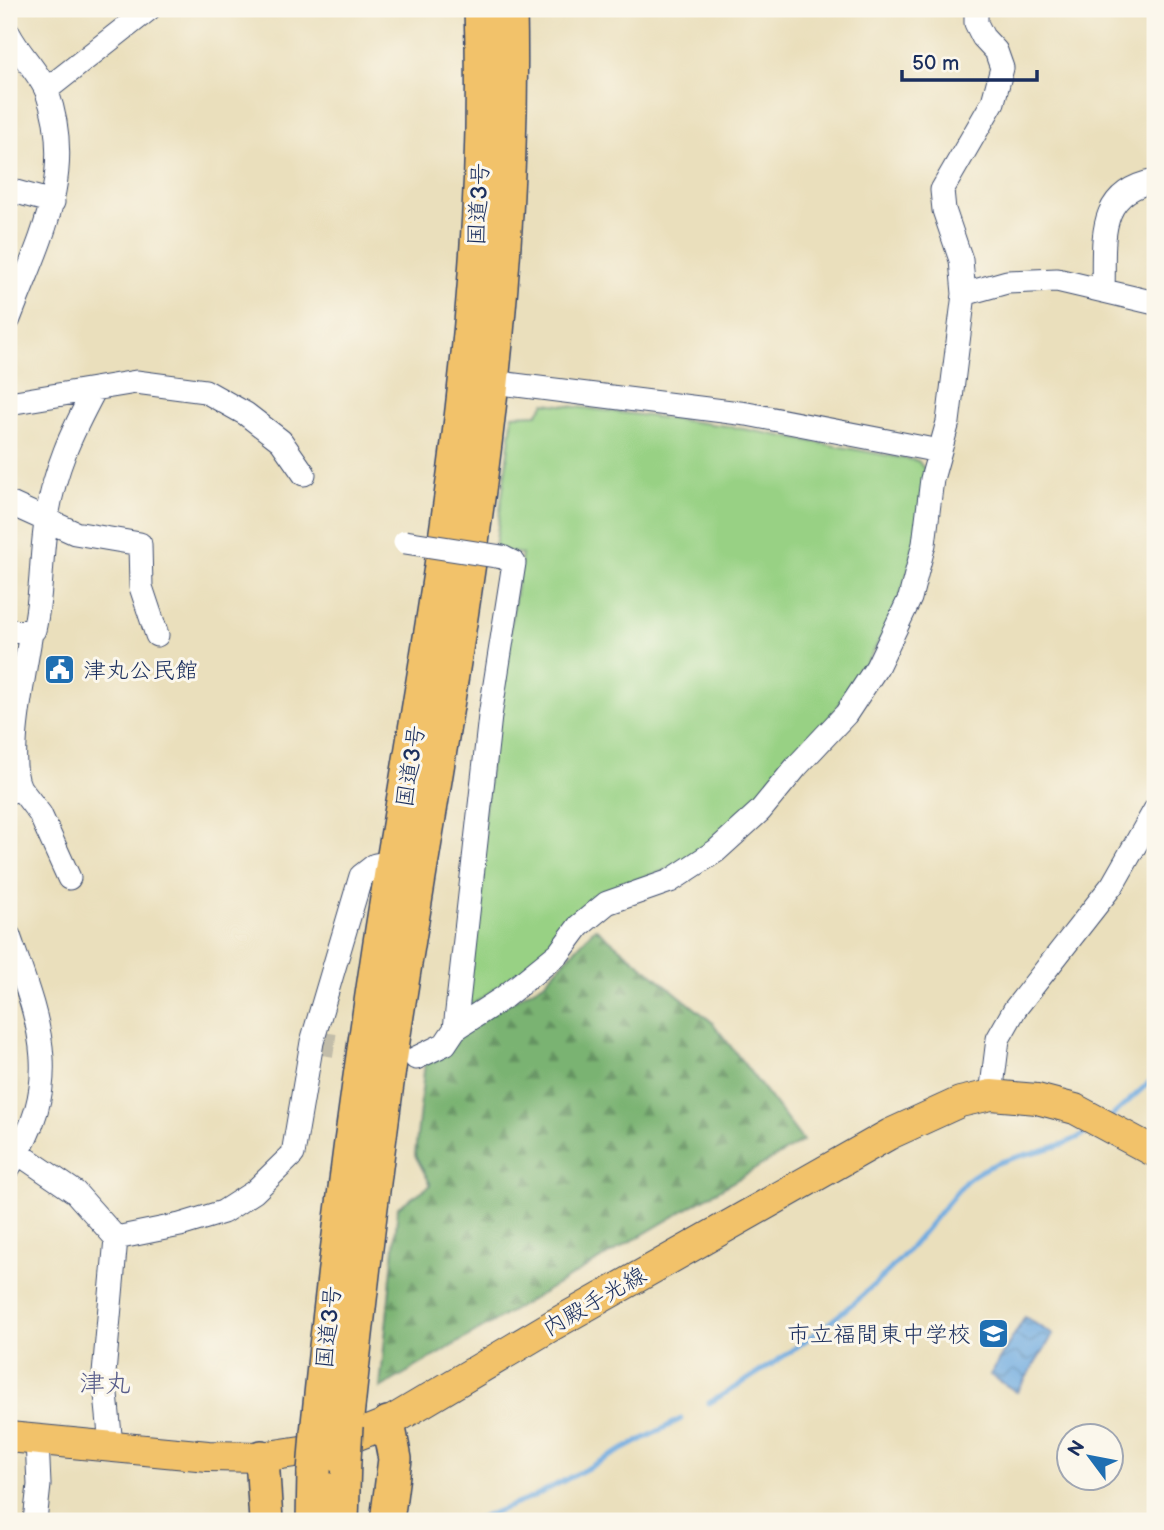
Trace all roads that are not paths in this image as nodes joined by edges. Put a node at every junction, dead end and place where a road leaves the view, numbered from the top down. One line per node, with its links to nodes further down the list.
1 (149, 9): 6 (street)
2 (481, 9): 26 (highway, 国道3号)
3 (510, 9): 14 (highway, 国道3号)
4 (976, 9): 11 (street)
5 (9, 34): 6 (street)
6 (46, 90): 9 (street)
7 (1155, 181): 10 (street)
8 (9, 190): 9 (street)
9 (53, 202): 13 (street)
10 (1103, 290): 11 (street); 12 (street)
11 (964, 294): 17 (street)
12 (1155, 303)
13 (9, 319)
14 (492, 382): 17 (street); 36 (highway, 国道3号)
15 (94, 391): 16 (street); 18 (street); 20 (street)
16 (9, 403)
17 (939, 451): 29 (street)
18 (304, 474)
19 (9, 503): 20 (street)
20 (47, 518): 22 (street); 23 (street)
21 (405, 542): 29 (street, bridge)
22 (20, 632): 24 (street)
23 (157, 635)
24 (14, 790): 27 (street)
25 (1155, 810): 31 (street)
26 (393, 862): 34 (street); 36 (highway, 国道3号)
27 (69, 878)
28 (9, 936): 33 (street)
29 (455, 1029): 30 (street)
30 (416, 1058)
31 (991, 1095): 32 (main road, 内殿手光線); 35 (main road, 内殿手光線)
32 (1155, 1152)
33 (13, 1160): 34 (street)
34 (116, 1238): 38 (street)
35 (388, 1423): 39 (main road, 内殿手光線); 45 (highway)
36 (332, 1429): 40 (highway, 国道3号, bridge)
37 (23, 1438): 38 (main road, 内殿手光線); 41 (street)
38 (111, 1446): 39 (main road, 内殿手光線)
39 (262, 1457): 42 (highway)
40 (329, 1466): 43 (highway, 国道3号); 44 (highway, 国道3号)
41 (35, 1521)
42 (266, 1521)
43 (313, 1521)
44 (342, 1521)
45 (387, 1521)

